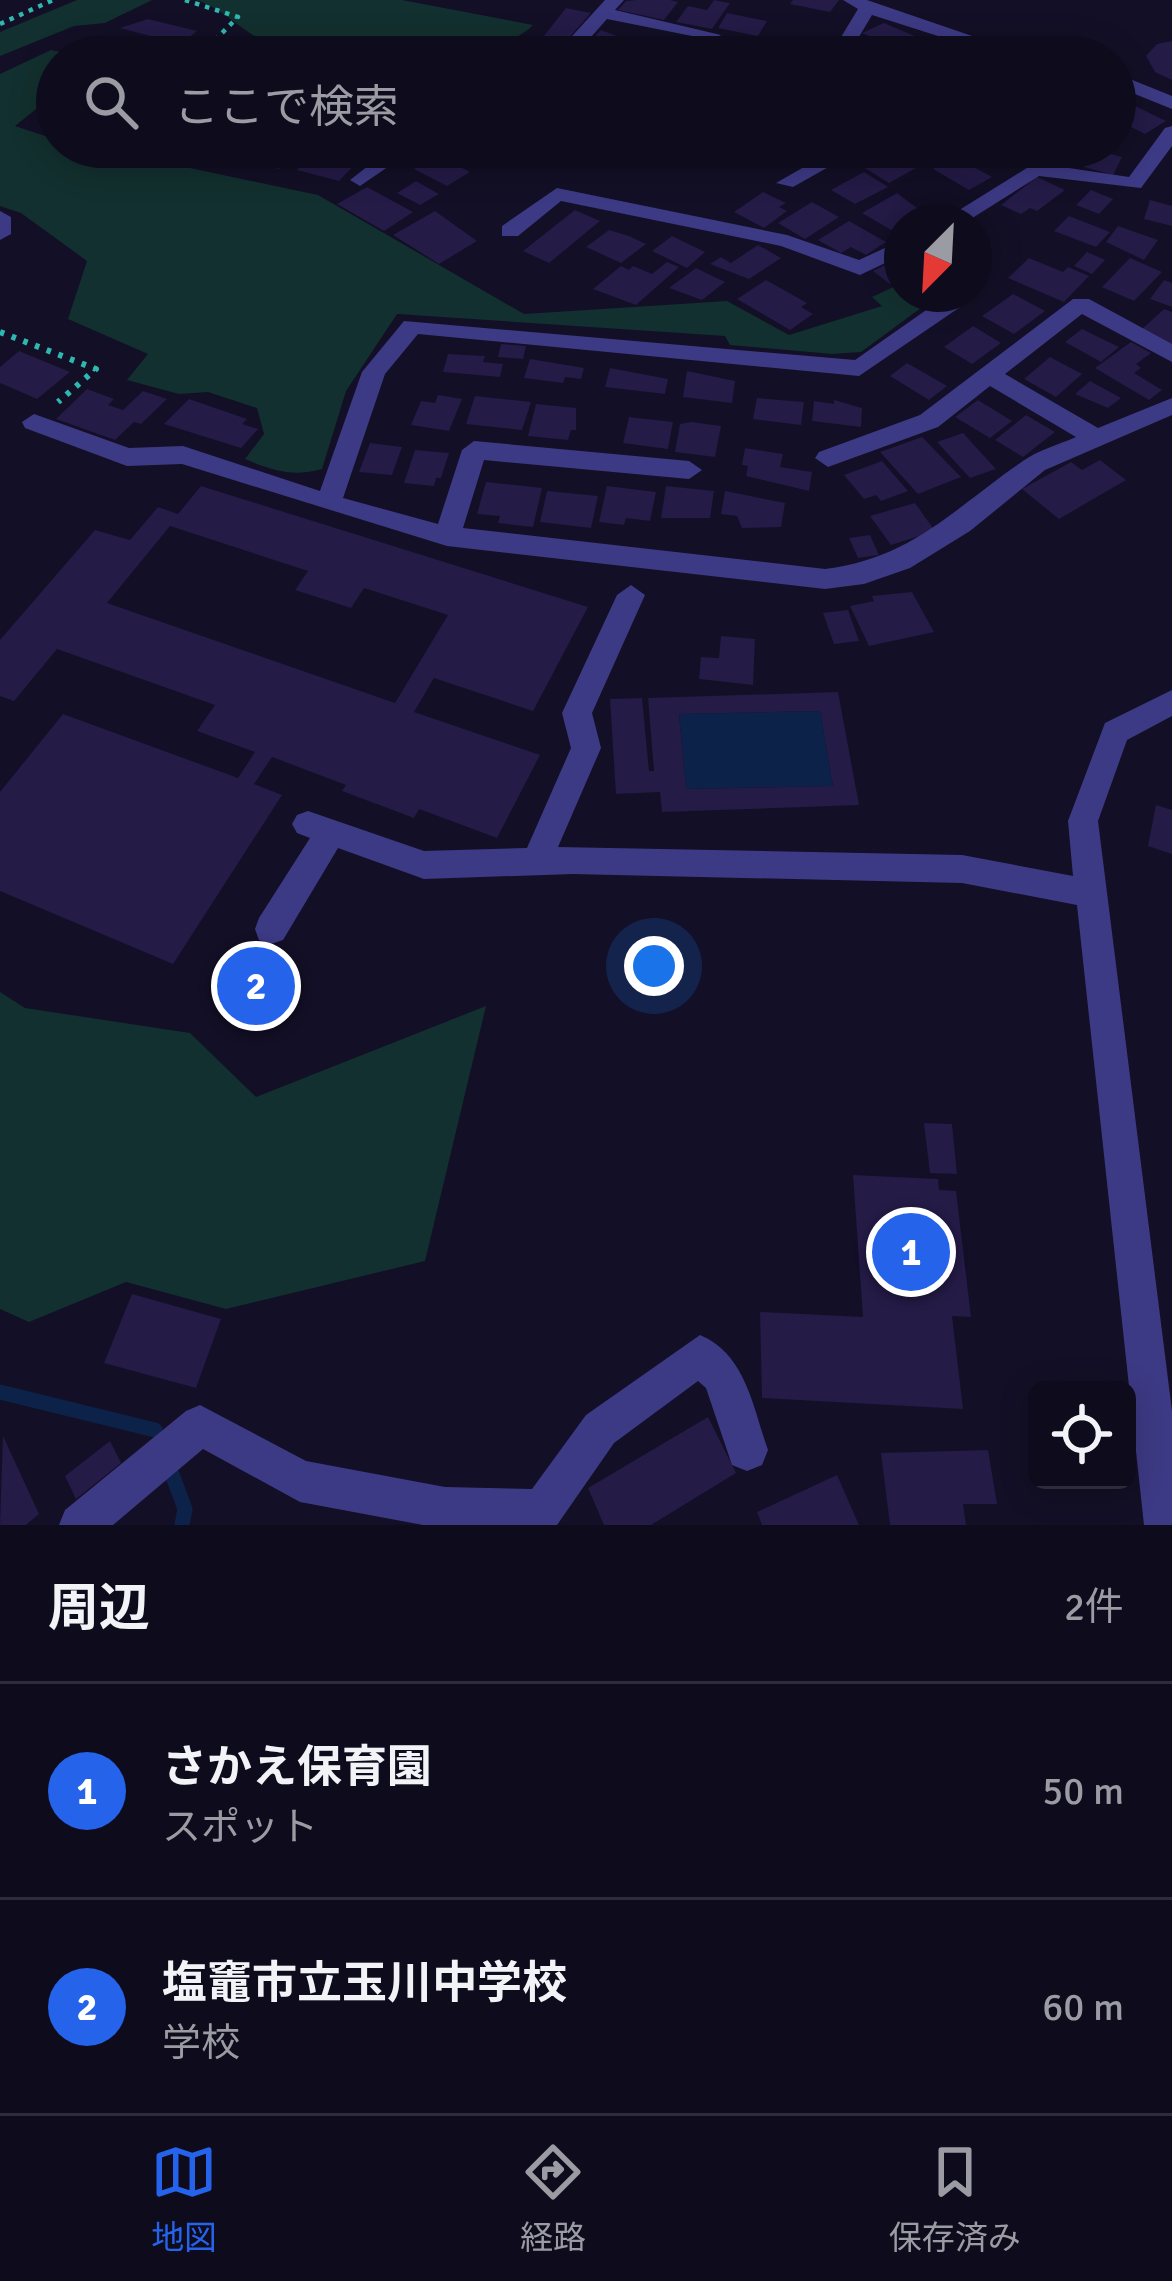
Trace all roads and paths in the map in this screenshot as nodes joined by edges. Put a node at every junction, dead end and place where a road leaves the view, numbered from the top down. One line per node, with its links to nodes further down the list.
1 (53, 0): 5 (path)
2 (185, 0): 7 (path)
3 (860, 4): 9 (street); 10 (street)
4 (610, 6): 6 (street); 8 (street)
5 (0, 24)
6 (712, 35)
7 (219, 36)
8 (582, 36)
9 (847, 36)
10 (956, 36)
11 (1136, 88): 12 (street)
12 (1172, 103)
13 (1172, 132): 18 (street)
14 (377, 168): 16 (street)
15 (814, 168): 17 (street)
16 (360, 180)
17 (786, 183)
18 (980, 204)
19 (0, 217): 21 (street)
20 (510, 231): 22 (street)
21 (0, 234)
22 (884, 256)
23 (938, 312): 32 (street)
24 (0, 332): 28 (path)
25 (1172, 354): 26 (street)
26 (992, 377): 29 (street); 30 (street)
27 (1172, 406): 29 (street)
28 (34, 422): 32 (street)
29 (1100, 440): 33 (street)
30 (828, 458)
31 (689, 470): 33 (street)
32 (328, 503): 33 (street)
33 (447, 536)
34 (631, 595): 36 (street)
35 (1172, 702): 37 (street)
36 (536, 862): 37 (street); 38 (street)
37 (1092, 894): 42 (street)
38 (271, 929)
39 (747, 1450): 40 (street)
40 (445, 1517): 41 (street)
41 (80, 1525)
42 (1165, 1525)

